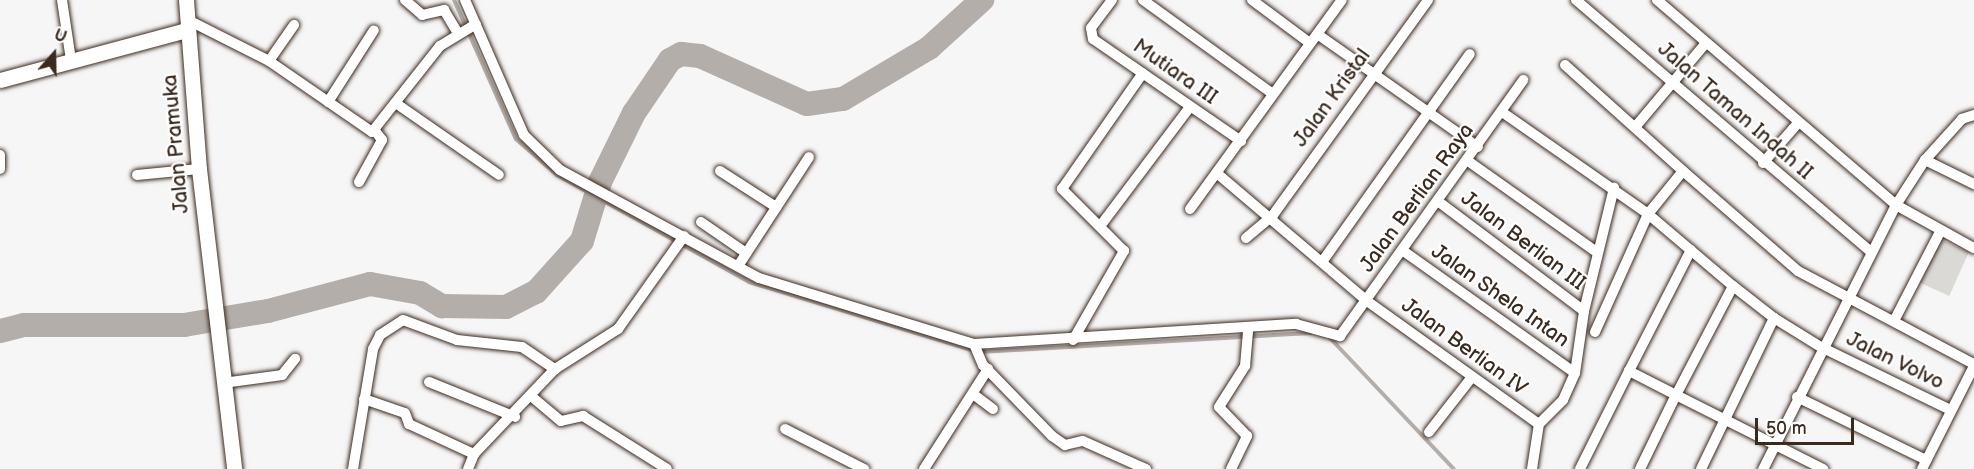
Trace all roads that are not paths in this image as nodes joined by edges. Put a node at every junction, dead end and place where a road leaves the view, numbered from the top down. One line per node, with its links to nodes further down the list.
1 (62, 0): 20 (street)
2 (186, 0): 13 (street, Jalan Pramuka)
3 (405, 0): 14 (street)
4 (465, 0): 14 (street)
5 (1112, 0): 23 (street, Mutiara III)
6 (1143, 0): 28 (street)
7 (1252, 0): 17 (street)
8 (1342, 0): 16 (street)
9 (1576, 0): 27 (street, Jalan Taman Indah II)
10 (1657, 0): 18 (street)
11 (1427, 2): 24 (street, Jalan Kristal)
12 (294, 24): 21 (street)
13 (188, 25): 20 (street); 21 (street); 46 (street, Jalan Pramuka)
14 (467, 29): 30 (street); 65 (street)
15 (374, 30): 29 (street)
16 (1320, 36): 17 (street); 24 (street)
17 (1310, 43): 28 (street)
18 (1706, 43): 27 (street); 35 (street)
19 (1470, 54): 32 (street)
20 (71, 60): 25 (street)
21 (269, 61): 29 (street)
22 (1565, 65): 36 (street)
23 (1143, 73): 31 (street, Mutiara III); 62 (street)
24 (1374, 73): 32 (street); 60 (street, Jalan Kristal)
25 (0, 80)
26 (1523, 80): 33 (street, Jalan Berlian Raya)
27 (1673, 82): 36 (street); 44 (street, Jalan Taman Indah II)
28 (1273, 94): 38 (street)
29 (328, 102): 37 (street)
30 (397, 104): 37 (street); 50 (street)
31 (1190, 107): 38 (street, Mutiara III); 62 (street)
32 (1429, 112): 39 (street); 72 (street)
33 (1502, 112): 39 (street, Jalan Berlian Raya); 54 (street, Jalan Volvo)
34 (1974, 115): 42 (street)
35 (1798, 123): 44 (street); 56 (street)
36 (1636, 126): 48 (street)
37 (376, 132): 52 (street)
38 (1242, 141): 51 (street)
39 (1478, 147): 43 (street, Jalan Berlian Raya)
40 (0, 155): 45 (street)
41 (809, 157): 57 (street)
42 (1925, 160): 53 (street); 56 (street)
43 (1468, 161): 55 (street, Jalan Berlian Raya); 71 (street)
44 (1763, 163): 69 (street, Jalan Taman Indah II)
45 (0, 169)
46 (199, 169): 49 (street); 93 (street, Jalan Pramuka)
47 (720, 171): 57 (street)
48 (1683, 171): 59 (street); 75 (street)
49 (137, 175)
50 (499, 175)
51 (1219, 175): 58 (street); 60 (street, Jalan Berlian IV)
52 (359, 182)
53 (1974, 184)
54 (1614, 188): 59 (street, Jalan Volvo); 71 (street)
55 (1439, 202): 67 (street, Jalan Berlian Raya); 77 (street, Jalan Berlian III)
56 (1896, 205): 63 (street); 69 (street)
57 (776, 207): 70 (street)
58 (1190, 209)
59 (1648, 214): 68 (street, Jalan Volvo); 81 (street)
60 (1273, 215): 64 (street, Jalan Kristal); 72 (street, Jalan Berlian IV)
61 (701, 222): 70 (street)
62 (1101, 225): 82 (street)
63 (1941, 230): 66 (street); 79 (street)
64 (1246, 238)
65 (681, 241): 73 (street); 87 (street)
66 (1974, 248)
67 (1402, 250): 76 (street, Jalan Berlian Raya); 90 (street, Jalan Shela Intan)
68 (1691, 250): 74 (street, Jalan Volvo); 89 (street)
69 (1869, 250): 75 (street)
70 (746, 253): 73 (street)
71 (1598, 253): 77 (street)
72 (1322, 262): 76 (street, Jalan Berlian IV)
73 (738, 266): 83 (street)
74 (1733, 286): 78 (street, Jalan Volvo); 95 (street)
75 (1845, 297): 79 (street); 84 (street)
76 (1367, 301): 80 (street, Jalan Berlian Raya); 91 (street, Jalan Berlian IV)
77 (1584, 310): 90 (street)
78 (1774, 318): 84 (street, Jalan Volvo); 102 (street)
79 (1894, 321): 86 (street)
80 (1248, 332): 82 (street); 116 (street)
81 (1595, 332)
82 (1073, 340): 83 (street)
83 (974, 344): 88 (street)
84 (1821, 347): 97 (street); 100 (street, Jalan Volvo)
85 (295, 359): 93 (street)
86 (1974, 365): 100 (street)
87 (555, 369): 96 (street); 98 (street)
88 (988, 369): 94 (street); 115 (street)
89 (1629, 371): 95 (street); 118 (street)
90 (1575, 373): 103 (street)
91 (1472, 377): 103 (street, Jalan Berlian IV); 105 (street)
92 (429, 382): 101 (street)
93 (223, 383): 109 (street, Jalan Pramuka)
94 (973, 394): 99 (street); 114 (street)
95 (1676, 395): 102 (street); 119 (street)
96 (531, 396): 101 (street); 112 (street)
97 (1797, 397): 106 (street); 108 (street)
98 (364, 399): 107 (street); 110 (street)
99 (993, 409)
100 (1951, 410): 108 (street)
101 (514, 417): 107 (street)
102 (1725, 419): 106 (street); 120 (street)
103 (1539, 424): 117 (street)
104 (785, 429): 113 (street)
105 (1429, 432)
106 (1774, 445): 121 (street); 122 (street)
107 (474, 454): 111 (street)
108 (1924, 465)
109 (234, 469)
110 (353, 469)
111 (468, 469)
112 (667, 469)
113 (864, 469)
114 (924, 469)
115 (1146, 469)
116 (1232, 469)
117 (1532, 469)
118 (1580, 469)
119 (1640, 469)
120 (1701, 469)
121 (1763, 469)
122 (1823, 469)

